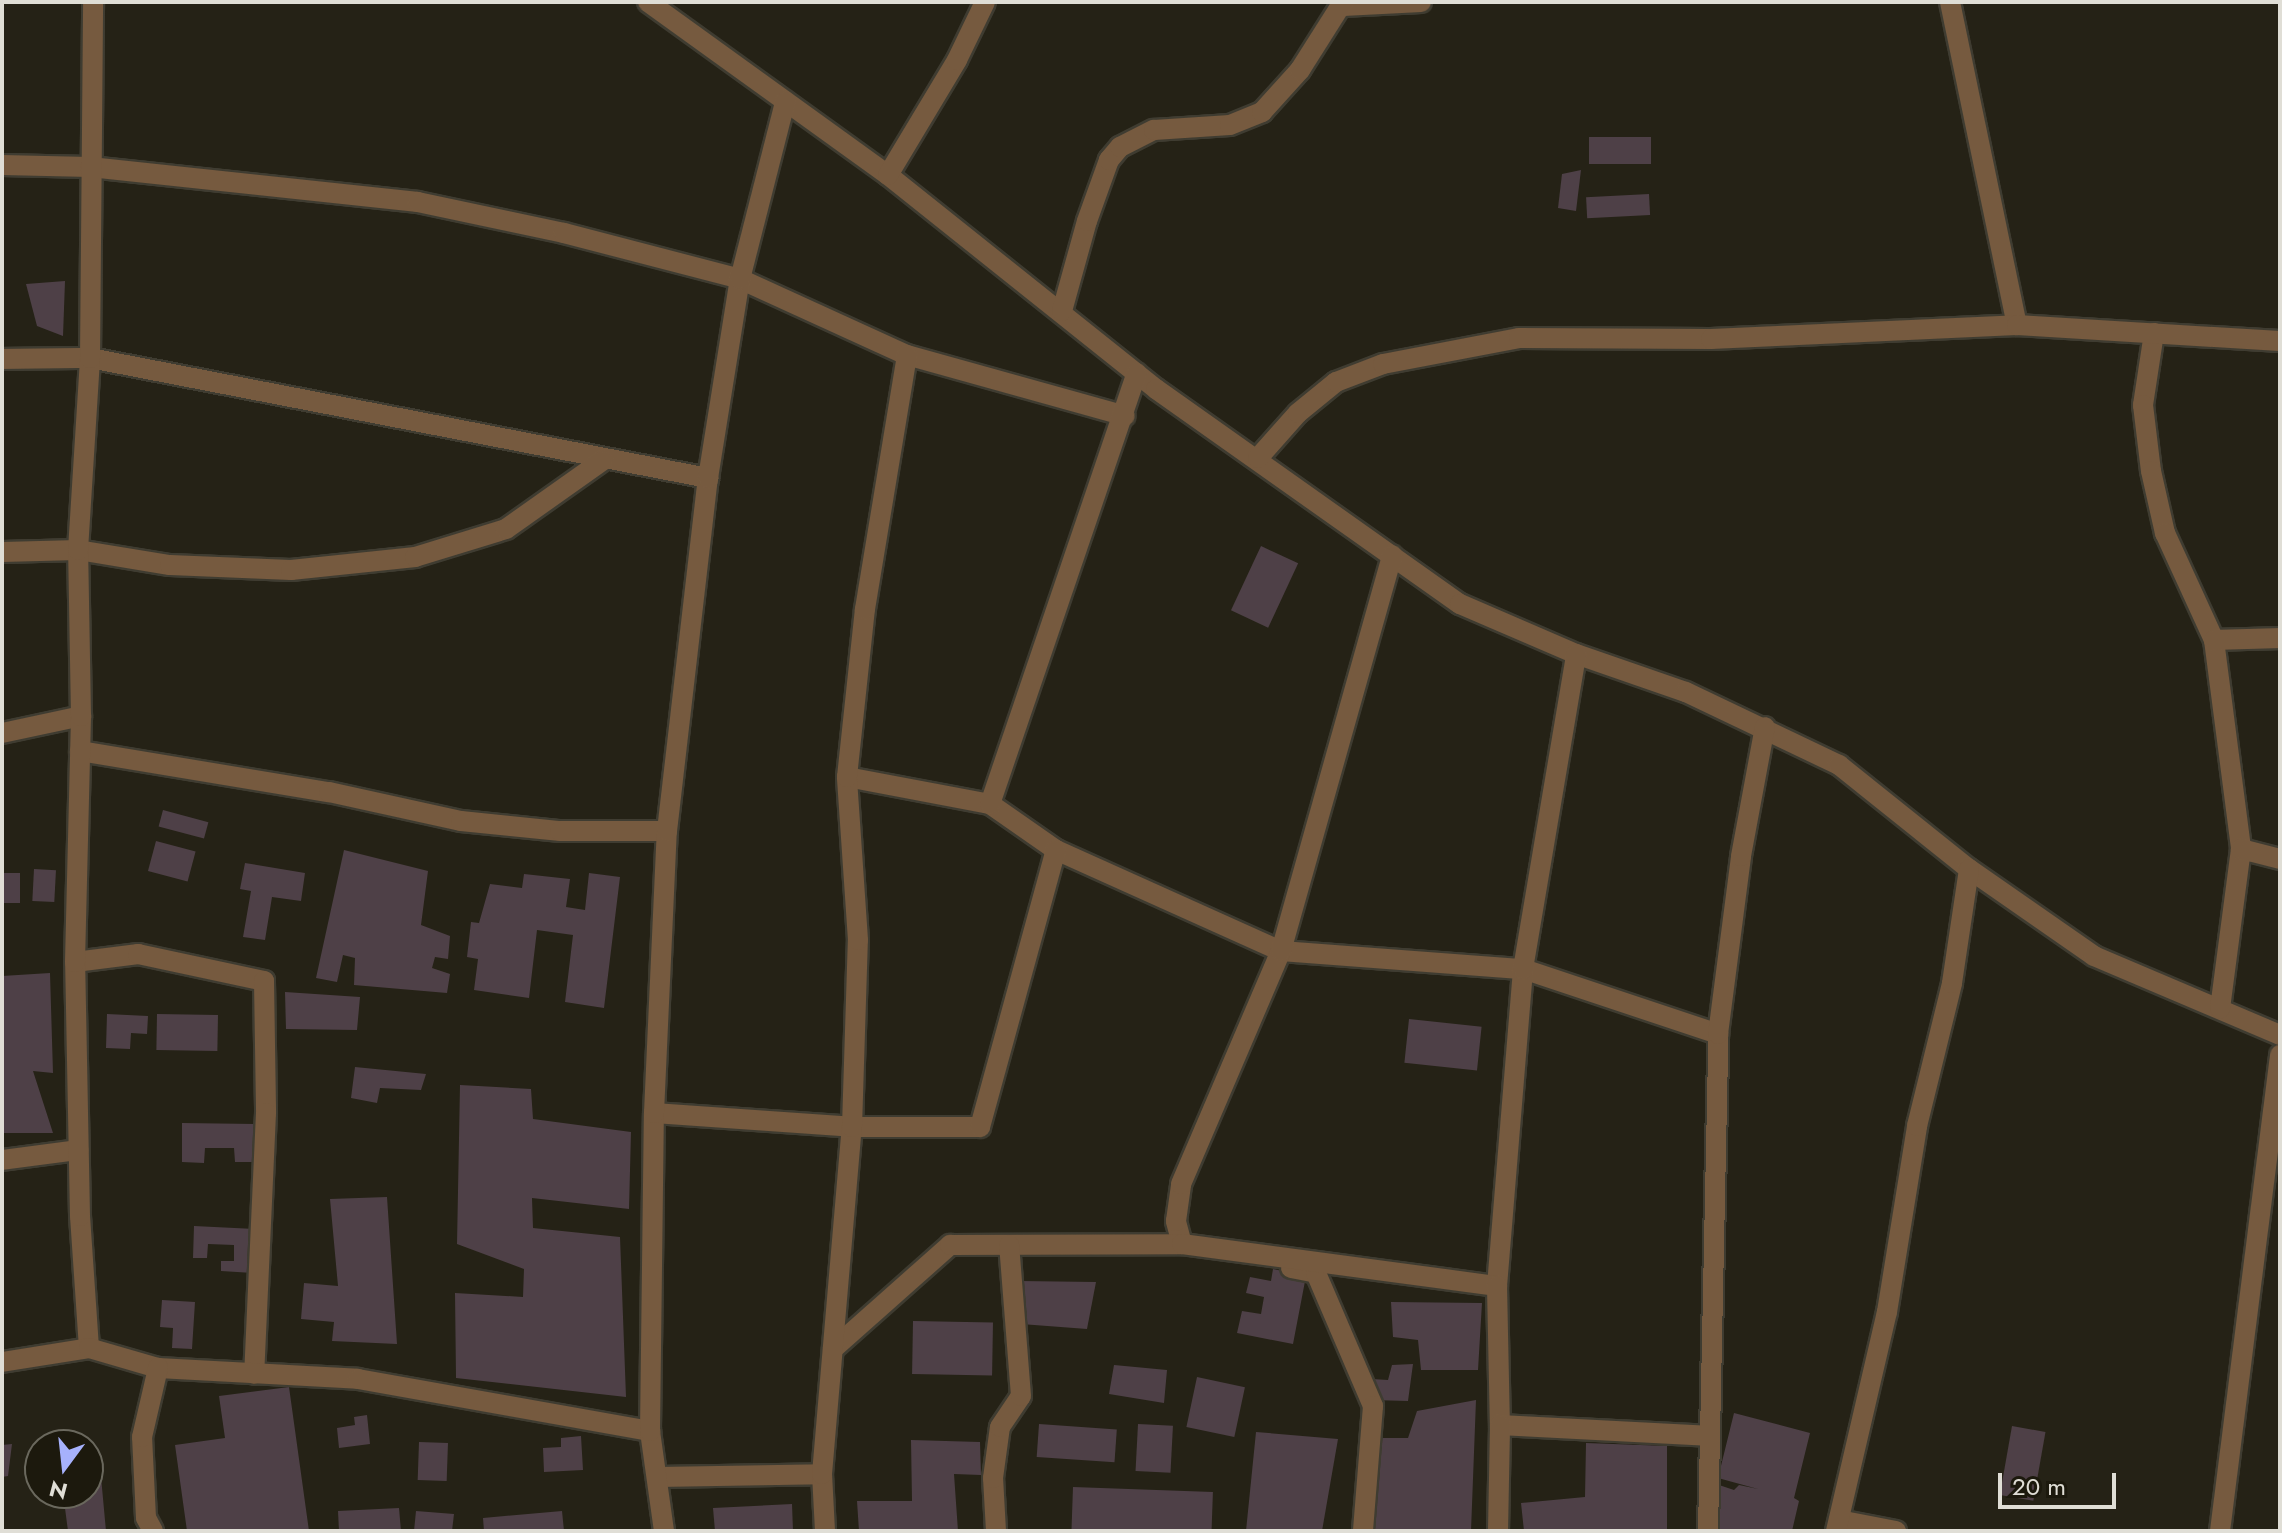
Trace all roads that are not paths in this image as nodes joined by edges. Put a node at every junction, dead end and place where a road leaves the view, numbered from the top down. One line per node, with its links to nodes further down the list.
1 (93, 2): 9 (street)
2 (648, 2): 7 (street)
3 (985, 2): 10 (street)
4 (1421, 2): 6 (street)
5 (1950, 2): 13 (street)
6 (1343, 4): 12 (street)
7 (785, 102): 10 (street); 11 (street)
8 (2, 165): 9 (street)
9 (90, 167): 11 (street); 17 (street)
10 (888, 175): 12 (street)
11 (740, 279): 16 (street); 23 (street)
12 (1062, 311): 19 (street)
13 (2017, 325): 14 (street); 21 (street)
14 (2154, 333): 15 (street); 28 (street)
15 (2280, 341)
16 (907, 355): 20 (street); 34 (street)
17 (90, 358): 18 (street); 22 (street); 24 (street)
18 (2, 359)
19 (1137, 373): 20 (street); 21 (street)
20 (1125, 416): 35 (street)
21 (1258, 458): 26 (street)
22 (602, 461): 23 (street); 24 (street)
23 (708, 478): 36 (street)
24 (78, 550): 25 (street); 30 (street)
25 (2, 552)
26 (1392, 555): 29 (street); 41 (street)
27 (2280, 638): 28 (street)
28 (2214, 640): 37 (street)
29 (1576, 654): 31 (street); 43 (street)
30 (81, 716): 32 (street); 33 (street)
31 (1765, 727): 40 (street); 45 (street)
32 (2, 733)
33 (80, 751): 36 (street); 42 (street)
34 (847, 777): 35 (street); 49 (street)
35 (990, 804): 38 (street)
36 (667, 831): 48 (street)
37 (2241, 849): 39 (street); 44 (street)
38 (1056, 850): 41 (street); 49 (street)
39 (2280, 859)
40 (1969, 869): 44 (street); 65 (street)
41 (1281, 951): 43 (street); 52 (street)
42 (75, 962): 50 (street); 59 (street)
43 (1523, 969): 45 (street); 54 (street)
44 (2220, 1009): 46 (street)
45 (1718, 1034): 62 (street)
46 (2280, 1035)
47 (2280, 1055): 74 (street)
48 (654, 1113): 49 (street); 61 (street)
49 (852, 1127): 56 (street)
50 (78, 1150): 51 (street); 55 (street)
51 (2, 1160)
52 (1182, 1244): 53 (street); 54 (street); 70 (street)
53 (1009, 1245): 56 (street); 69 (street)
54 (1497, 1286): 60 (street)
55 (89, 1348): 57 (street); 58 (street)
56 (833, 1349): 63 (street)
57 (2, 1362)
58 (158, 1368): 59 (street); 66 (street)
59 (254, 1374): 61 (street)
60 (1500, 1425): 62 (street); 71 (street)
61 (650, 1431): 64 (street)
62 (1707, 1436): 72 (street)
63 (822, 1474): 64 (street); 68 (street)
64 (658, 1477): 67 (street)
65 (1838, 1526): 73 (street)
66 (148, 1530)
67 (664, 1531)
68 (825, 1531)
69 (996, 1531)
70 (1363, 1531)
71 (1498, 1531)
72 (1708, 1531)
73 (1896, 1531)
74 (2220, 1531)

